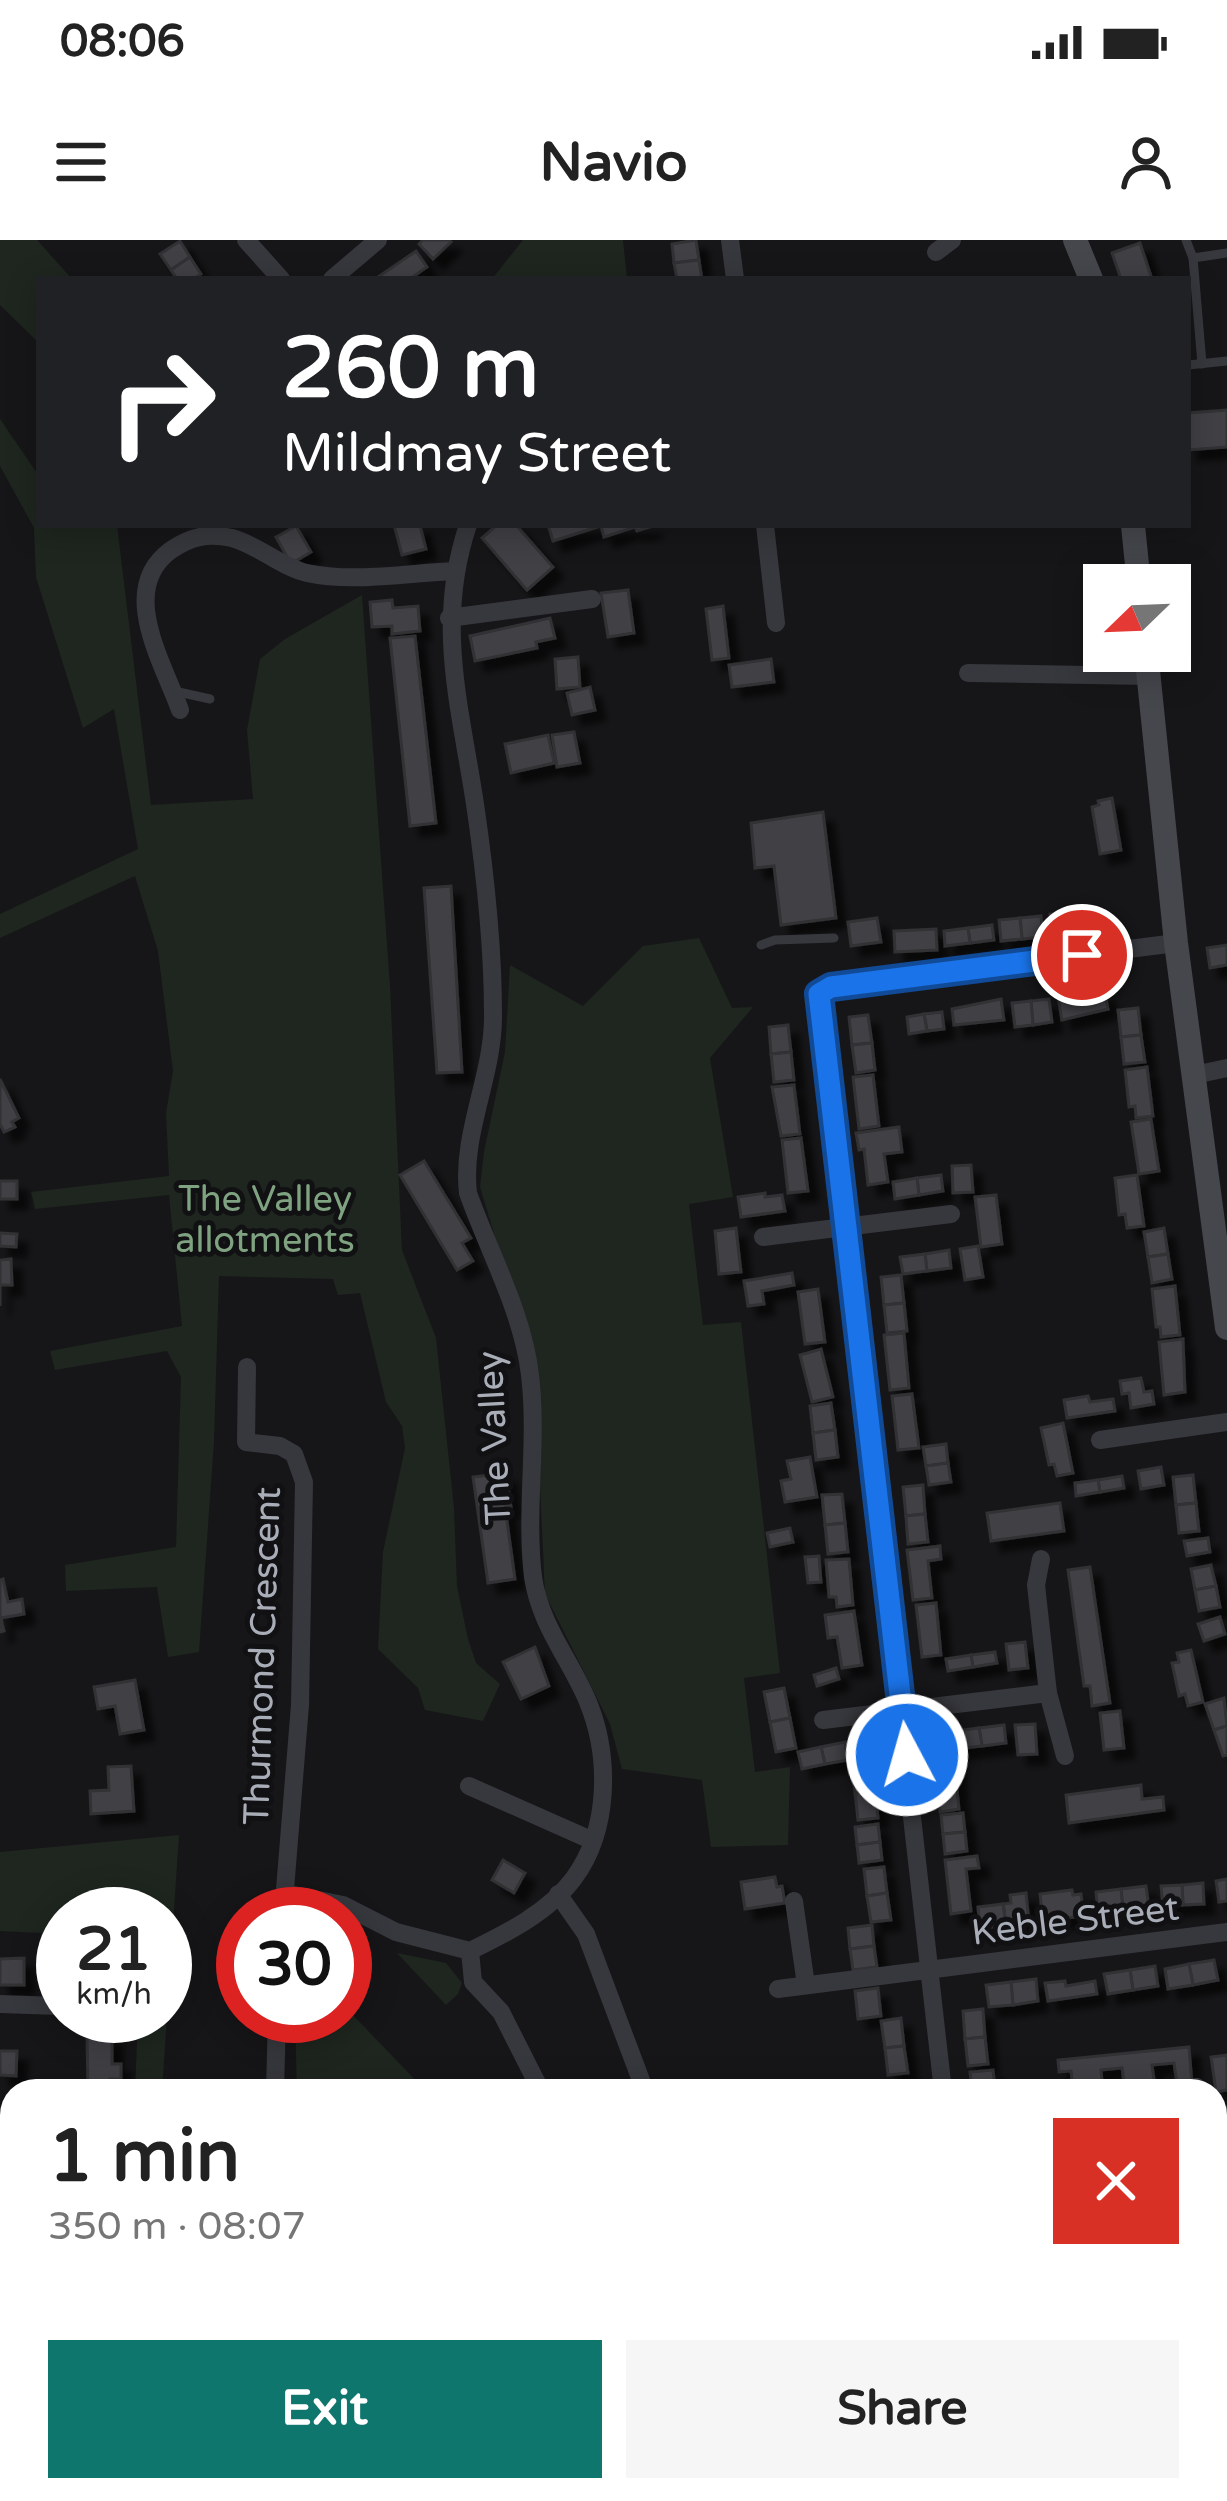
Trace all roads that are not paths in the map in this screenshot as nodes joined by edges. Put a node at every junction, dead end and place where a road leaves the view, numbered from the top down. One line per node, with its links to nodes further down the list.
1 (246, 240): 8 (street)
2 (378, 240): 9 (street)
3 (730, 240): 10 (street)
4 (1075, 240): 11 (street)
5 (1186, 240): 7 (lane)
6 (1227, 253): 7 (lane)
7 (1193, 258): 13 (lane)
8 (278, 276)
9 (336, 276)
10 (735, 276)
11 (1090, 276)
12 (1227, 362): 13 (lane)
13 (1202, 364): 14 (lane)
14 (1191, 365)
15 (468, 528): 20 (street, The Valley)
16 (765, 528): 23 (street)
17 (1133, 528): 19 (street)
18 (208, 530): 20 (street); 28 (street)
19 (1137, 564)
20 (454, 571): 22 (street, The Valley)
21 (592, 599): 22 (street)
22 (449, 618): 47 (street, The Valley)
23 (776, 623)
24 (1083, 667): 26 (street)
25 (1148, 672): 30 (street)
26 (968, 673)
27 (210, 699): 28 (lane)
28 (177, 700)
29 (834, 938): 31 (lane)
30 (1176, 943): 33 (street); 35 (street)
31 (761, 945)
32 (1227, 1068): 33 (street)
33 (1194, 1075): 37 (street)
34 (952, 1214): 35 (street)
35 (847, 1226): 36 (street); 43 (street)
36 (763, 1237)
37 (1227, 1328)
38 (247, 1367): 48 (street, Thurmond Crescent)
39 (1227, 1422): 40 (street)
40 (1100, 1440)
41 (1040, 1559): 42 (street)
42 (1048, 1694): 43 (street); 45 (street)
43 (902, 1712): 44 (street); 54 (street)
44 (823, 1720)
45 (1065, 1756)
46 (469, 1786): 47 (street)
47 (591, 1840): 49 (street, The Valley)
48 (285, 1887)
49 (558, 1894): 53 (street, The Valley); 62 (street)
50 (794, 1901): 55 (street)
51 (372, 1920): 53 (street)
52 (1227, 1932): 54 (street, Keble Street)
53 (470, 1951): 61 (street)
54 (930, 1970): 55 (street, Keble Street); 63 (street)
55 (806, 1985): 56 (street, Keble Street)
56 (778, 1989)
57 (0, 2004): 58 (street)
58 (36, 2005)
59 (276, 2043): 60 (street)
60 (275, 2079)
61 (535, 2079)
62 (640, 2079)
63 (942, 2079)

